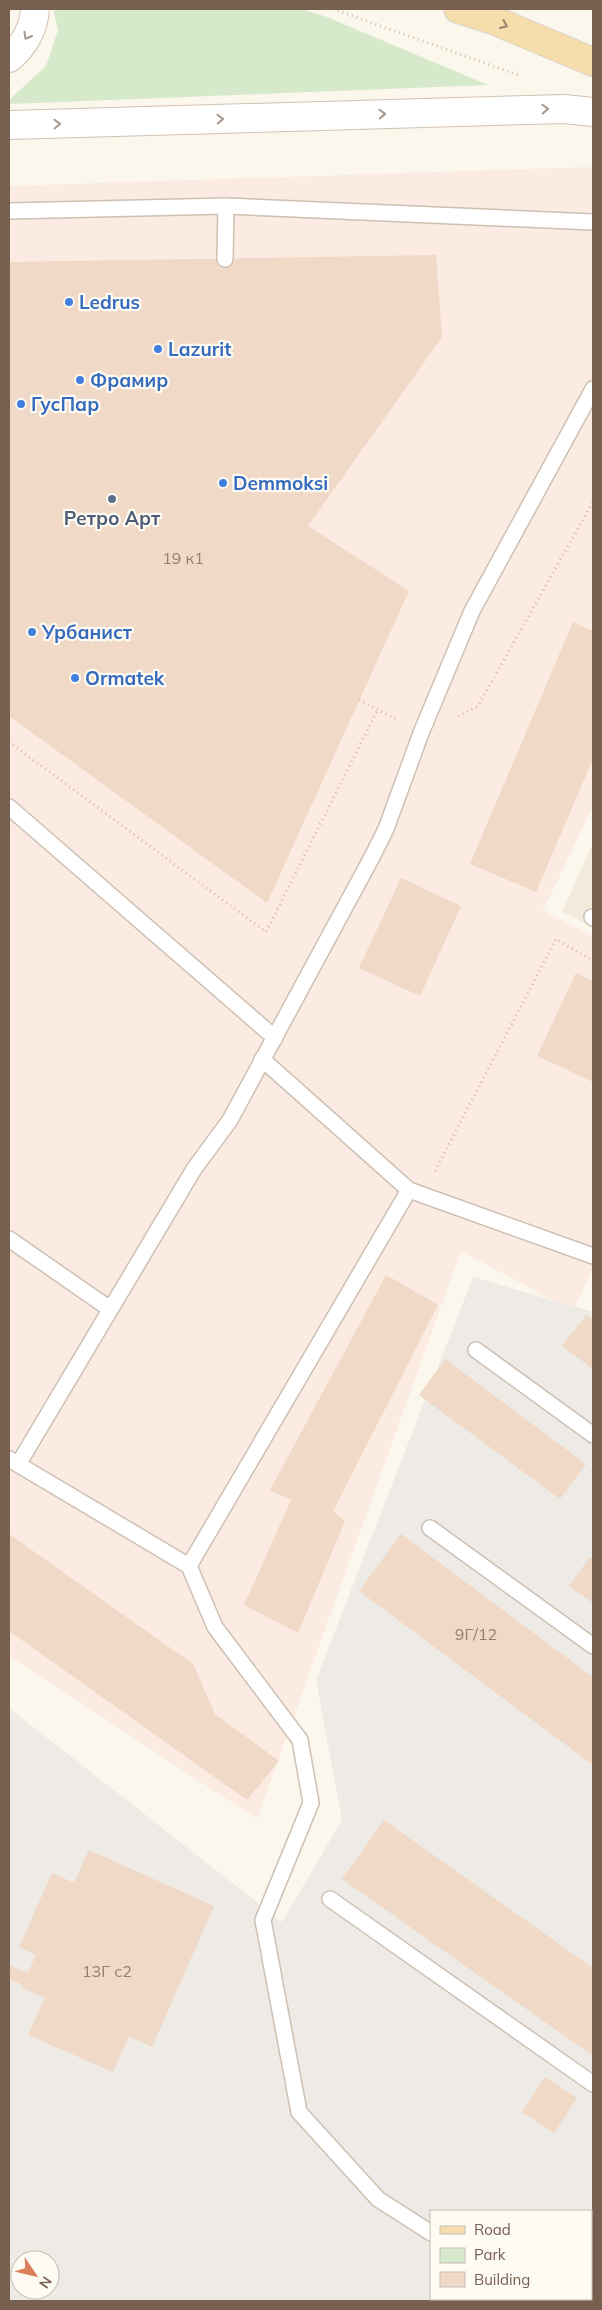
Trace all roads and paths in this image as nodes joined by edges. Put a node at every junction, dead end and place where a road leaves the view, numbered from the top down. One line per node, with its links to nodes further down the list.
1 (35, 9): 4 (main road, one-way to 4)
2 (333, 9): 6 (path)
3 (458, 9): 5 (main road, one-way to 5)
4 (9, 58)
5 (593, 62)
6 (526, 78)
7 (593, 112): 8 (main road, one-way to 7)
8 (9, 125)
9 (226, 206): 10 (lane); 11 (lane); 12 (lane)
10 (9, 211)
11 (593, 222)
12 (225, 259)
13 (593, 389): 17 (lane)
14 (593, 502): 17 (path)
15 (359, 700): 16 (path)
16 (378, 710): 17 (path); 18 (path)
17 (422, 733): 21 (lane)
18 (9, 742)
19 (9, 807): 21 (lane)
20 (593, 961): 23 (path)
21 (275, 1038): 22 (lane)
22 (262, 1059): 23 (lane); 26 (lane)
23 (416, 1192): 25 (lane); 31 (lane)
24 (9, 1239): 26 (lane)
25 (593, 1256)
26 (110, 1309): 29 (lane)
27 (476, 1350): 28 (lane)
28 (593, 1435)
29 (14, 1461): 31 (lane)
30 (430, 1528): 32 (lane)
31 (189, 1566): 35 (lane)
32 (593, 1646)
33 (330, 1899): 34 (lane)
34 (593, 2084)
35 (430, 2232)

